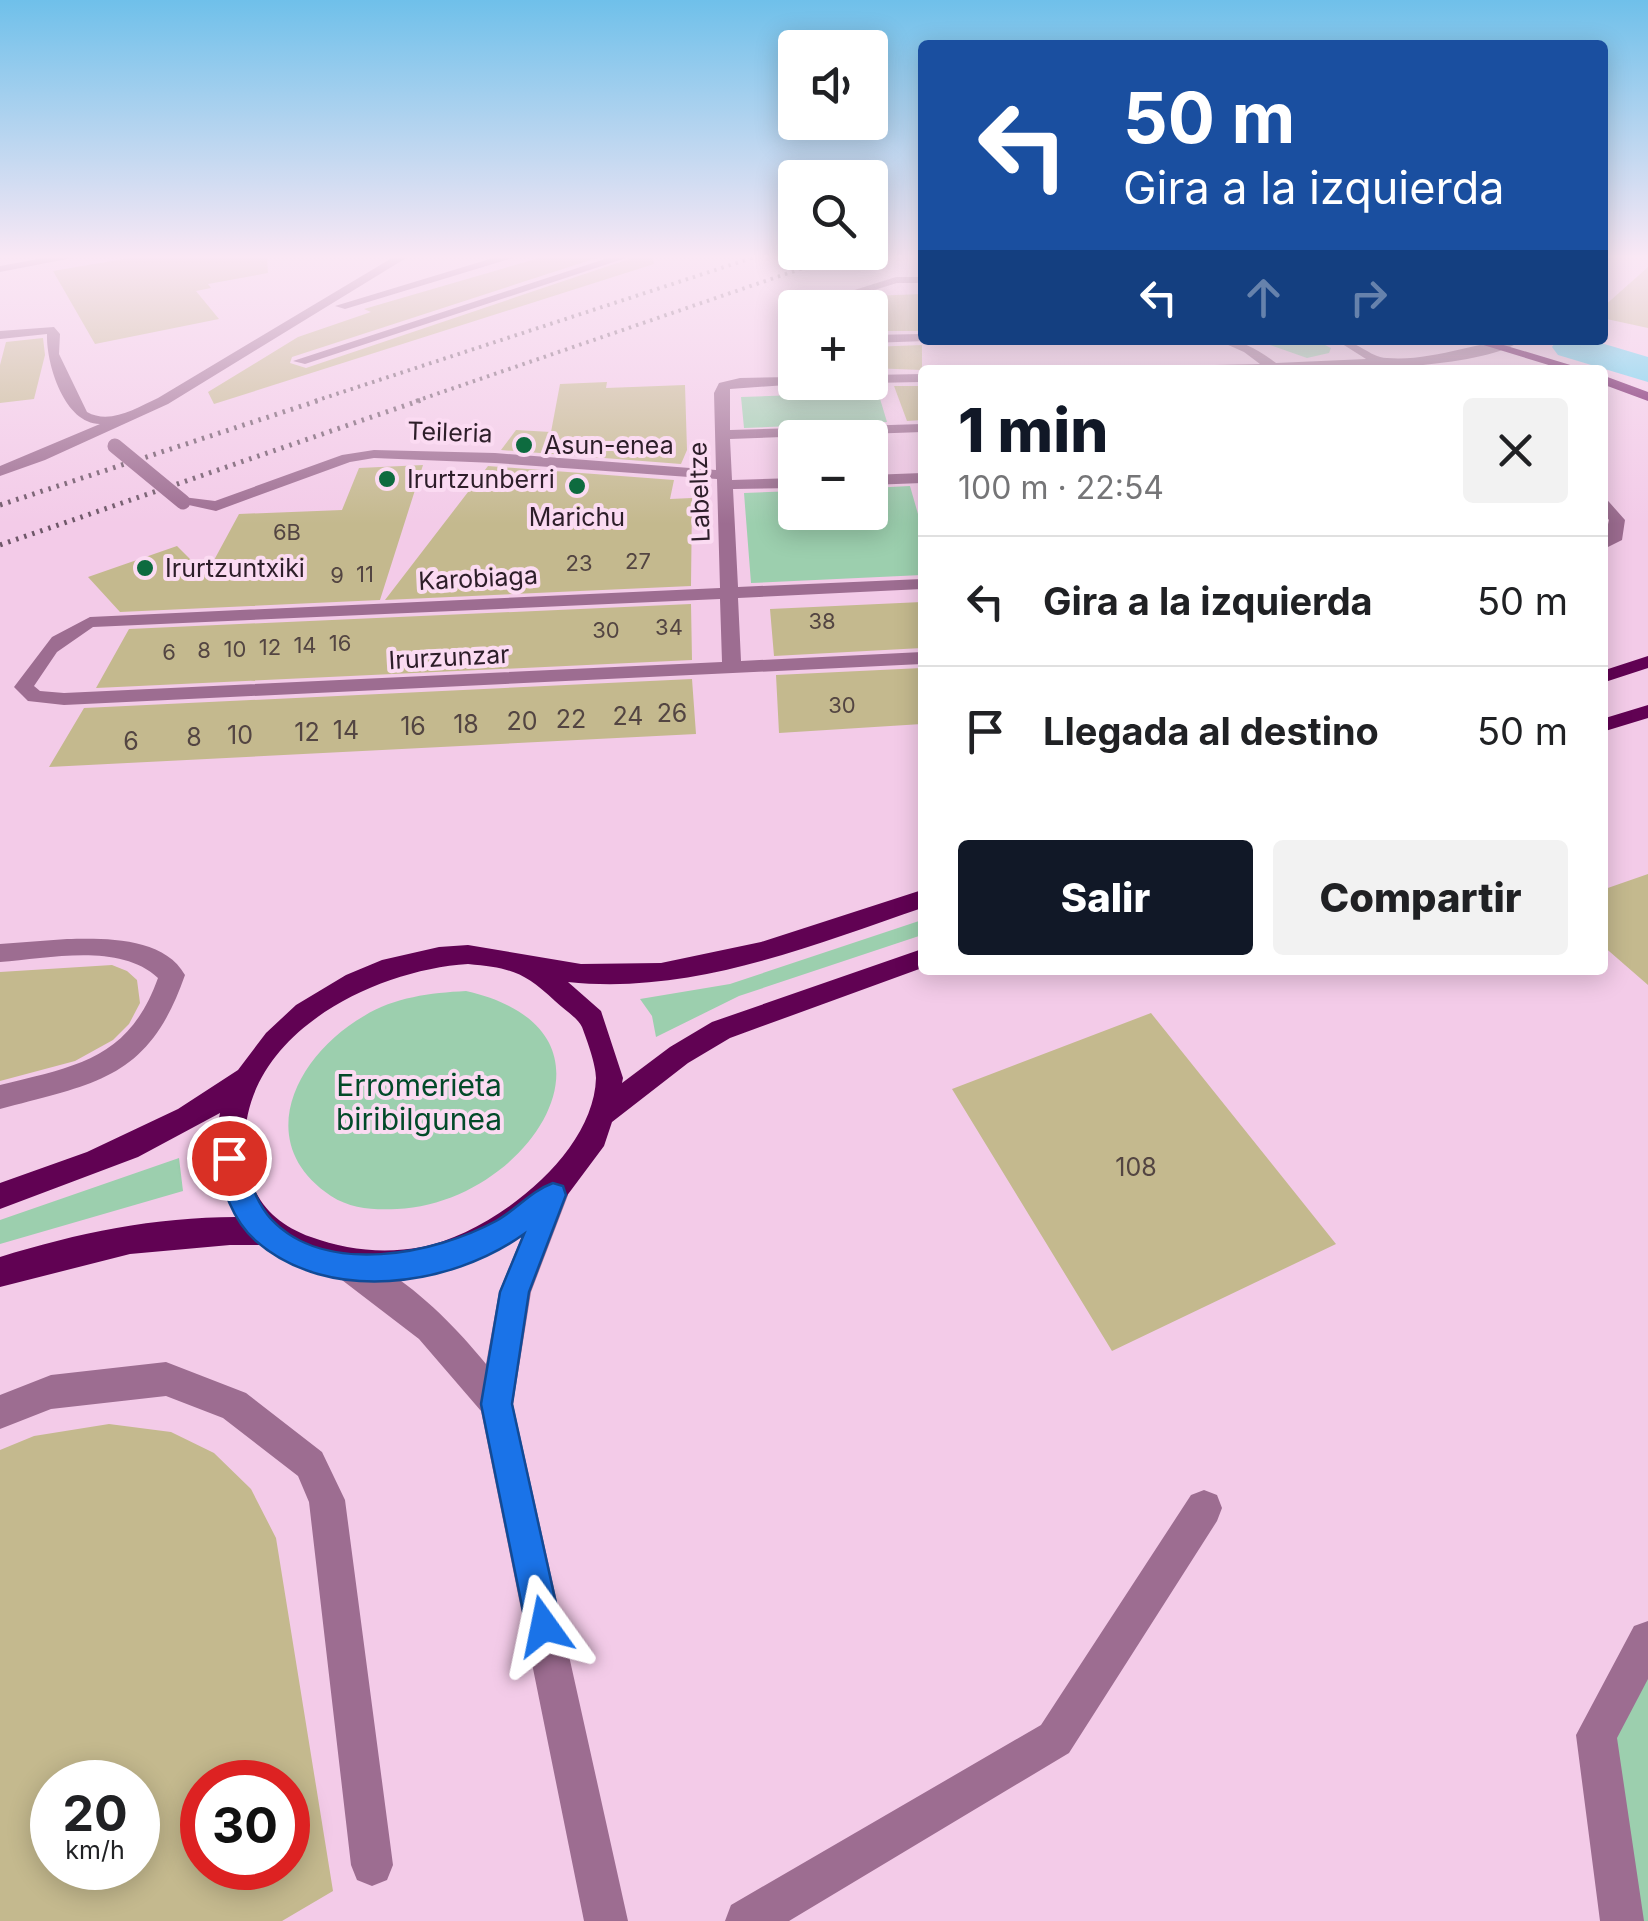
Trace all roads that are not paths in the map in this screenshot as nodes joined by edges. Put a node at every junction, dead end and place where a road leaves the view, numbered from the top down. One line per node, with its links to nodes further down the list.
1 (53, 345): 18 (street)
2 (262, 345): 18 (street)
3 (347, 345): 8 (street)
4 (1237, 345): 10 (street)
5 (1351, 345): 9 (street)
6 (1505, 345): 9 (street)
7 (1515, 345): 12 (main road)
8 (300, 361)
9 (1380, 362): 11 (street)
10 (1269, 365)
11 (1315, 365)
12 (1567, 365)
13 (918, 378): 14 (street)
14 (888, 379)
15 (778, 381): 20 (street, Labeltze)
16 (1608, 381): 17 (main road)
17 (1648, 398)
18 (124, 419): 21 (street)
19 (918, 428): 20 (street)
20 (722, 435): 25 (street, Labeltze)
21 (77, 440): 22 (street); 25 (street, Teileria, bridge)
22 (0, 471)
23 (918, 478): 24 (street)
24 (888, 479)
25 (723, 480): 26 (street, Teileria); 30 (street, Labeltze)
26 (778, 482)
27 (1608, 506): 28 (street)
28 (1608, 542)
29 (918, 584): 30 (street, Karobiaga)
30 (728, 592): 31 (street, Karobiaga); 34 (street, Labeltze)
31 (46, 650): 34 (street, Irurzunzar)
32 (918, 658): 34 (street, Irurzunzar)
33 (1648, 662): 35 (main road)
34 (732, 669)
35 (1608, 674)
36 (1648, 710): 37 (main road)
37 (1608, 724)
38 (918, 901): 41 (main road)
39 (0, 953): 43 (street)
40 (918, 959): 44 (main road)
41 (534, 967): 42 (main road); 44 (main road)
42 (250, 1076): 46 (main road); 47 (main road)
43 (0, 1097)
44 (604, 1113): 45 (main road)
45 (553, 1195): 48 (main road); 50 (street)
46 (0, 1196)
47 (264, 1230): 48 (main road); 49 (main road)
48 (349, 1267): 50 (street)
49 (0, 1272)
50 (496, 1404): 55 (street)
51 (0, 1412): 54 (street)
52 (1204, 1508): 56 (street)
53 (1648, 1640): 57 (street)
54 (372, 1865)
55 (606, 1921)
56 (747, 1921)
57 (1622, 1921)

